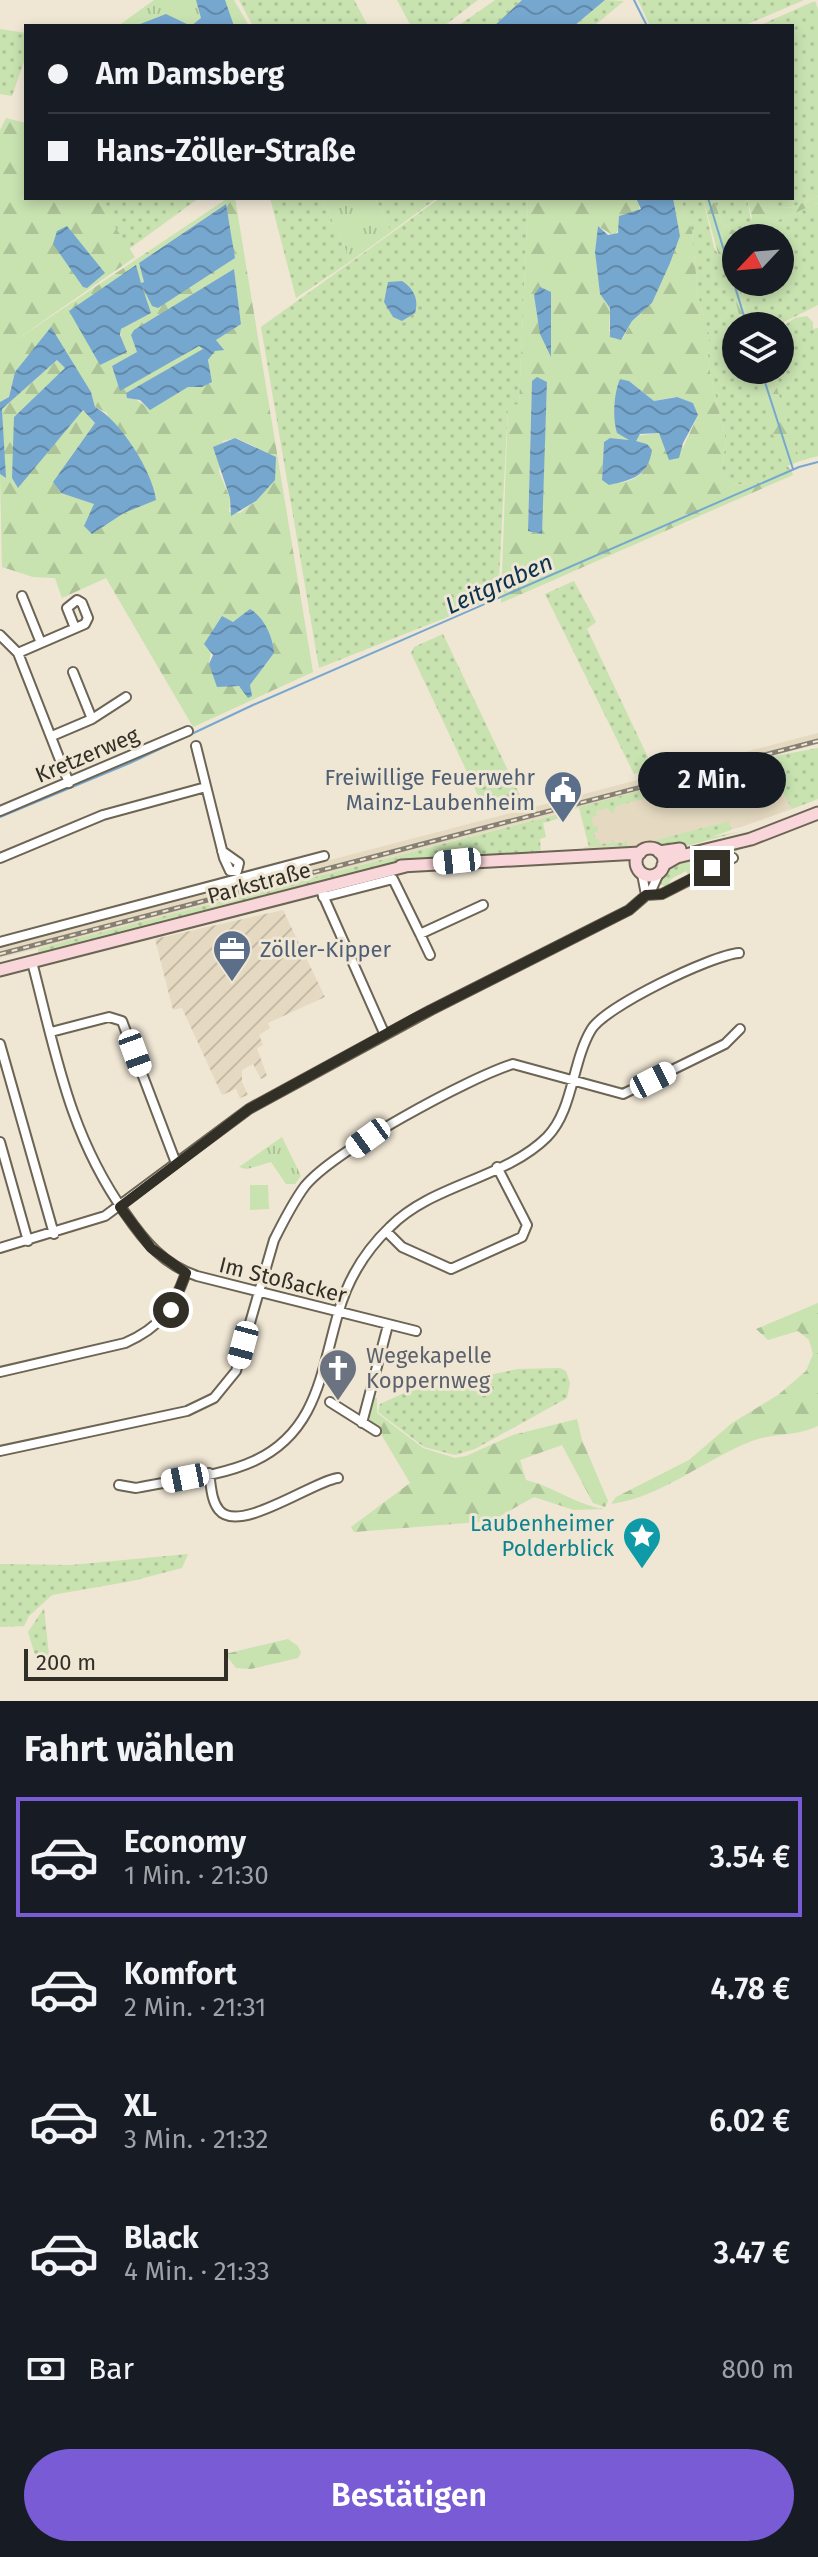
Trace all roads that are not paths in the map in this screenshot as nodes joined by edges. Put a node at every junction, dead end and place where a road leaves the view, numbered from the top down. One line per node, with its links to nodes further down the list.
1 (22, 596): 4 (street)
2 (75, 628): 4 (street)
3 (0, 635): 5 (street)
4 (41, 643): 5 (street)
5 (18, 653): 10 (street)
6 (73, 672): 8 (street)
7 (126, 697): 8 (street)
8 (92, 719): 10 (street)
9 (188, 731): 12 (street, Kretzerweg)
10 (52, 736): 12 (street)
11 (196, 746): 13 (street)
12 (69, 783): 14 (street, Kretzerweg)
13 (206, 787): 20 (street); 25 (street)
14 (0, 811)
15 (818, 813): 16 (main road)
16 (789, 823): 17 (main road); 23 (main road)
17 (659, 852): 18 (main road, Parkstraße); 23 (main road)
18 (640, 853): 21 (main road, Parkstraße); 24 (main road)
19 (324, 856): 25 (street)
20 (0, 858)
21 (561, 858): 24 (main road, Parkstraße); 26 (main road, Parkstraße)
22 (733, 858): 27 (street)
23 (661, 869): 24 (main road, Parkstraße); 27 (street)
24 (639, 870): 27 (street)
25 (234, 876): 30 (street)
26 (322, 892): 29 (street); 33 (main road, Parkstraße); 37 (street)
27 (646, 895): 37 (street)
28 (483, 905): 29 (street)
29 (420, 934): 32 (street)
30 (0, 942)
31 (739, 953): 39 (street)
32 (430, 955)
33 (32, 962): 34 (main road, Parkstraße); 36 (street, Im Stoßacker)
34 (0, 970)
35 (740, 1029): 39 (street)
36 (51, 1032): 41 (street); 43 (street, Im Stoßacker)
37 (385, 1035): 41 (street)
38 (0, 1044): 45 (street)
39 (572, 1079): 42 (street); 49 (street)
40 (0, 1142): 46 (street)
41 (176, 1163): 43 (street)
42 (497, 1167): 44 (street); 44 (street)
43 (120, 1207): 45 (street); 48 (street, Im Stoßacker)
44 (386, 1231): 50 (street)
45 (54, 1234): 46 (street)
46 (28, 1241): 47 (street)
47 (1, 1245)
48 (186, 1273): 49 (street, Im Stoßacker); 53 (street)
49 (258, 1292): 50 (street, Im Stoßacker); 57 (street)
50 (338, 1312): 51 (street, Im Stoßacker); 58 (street)
51 (388, 1325): 52 (street, Im Stoßacker); 55 (street)
52 (416, 1331)
53 (0, 1372)
54 (330, 1402): 55 (street)
55 (362, 1423): 56 (street)
56 (376, 1431)
57 (0, 1451)
58 (209, 1473): 59 (street); 60 (street)
59 (338, 1478)
60 (119, 1485)

